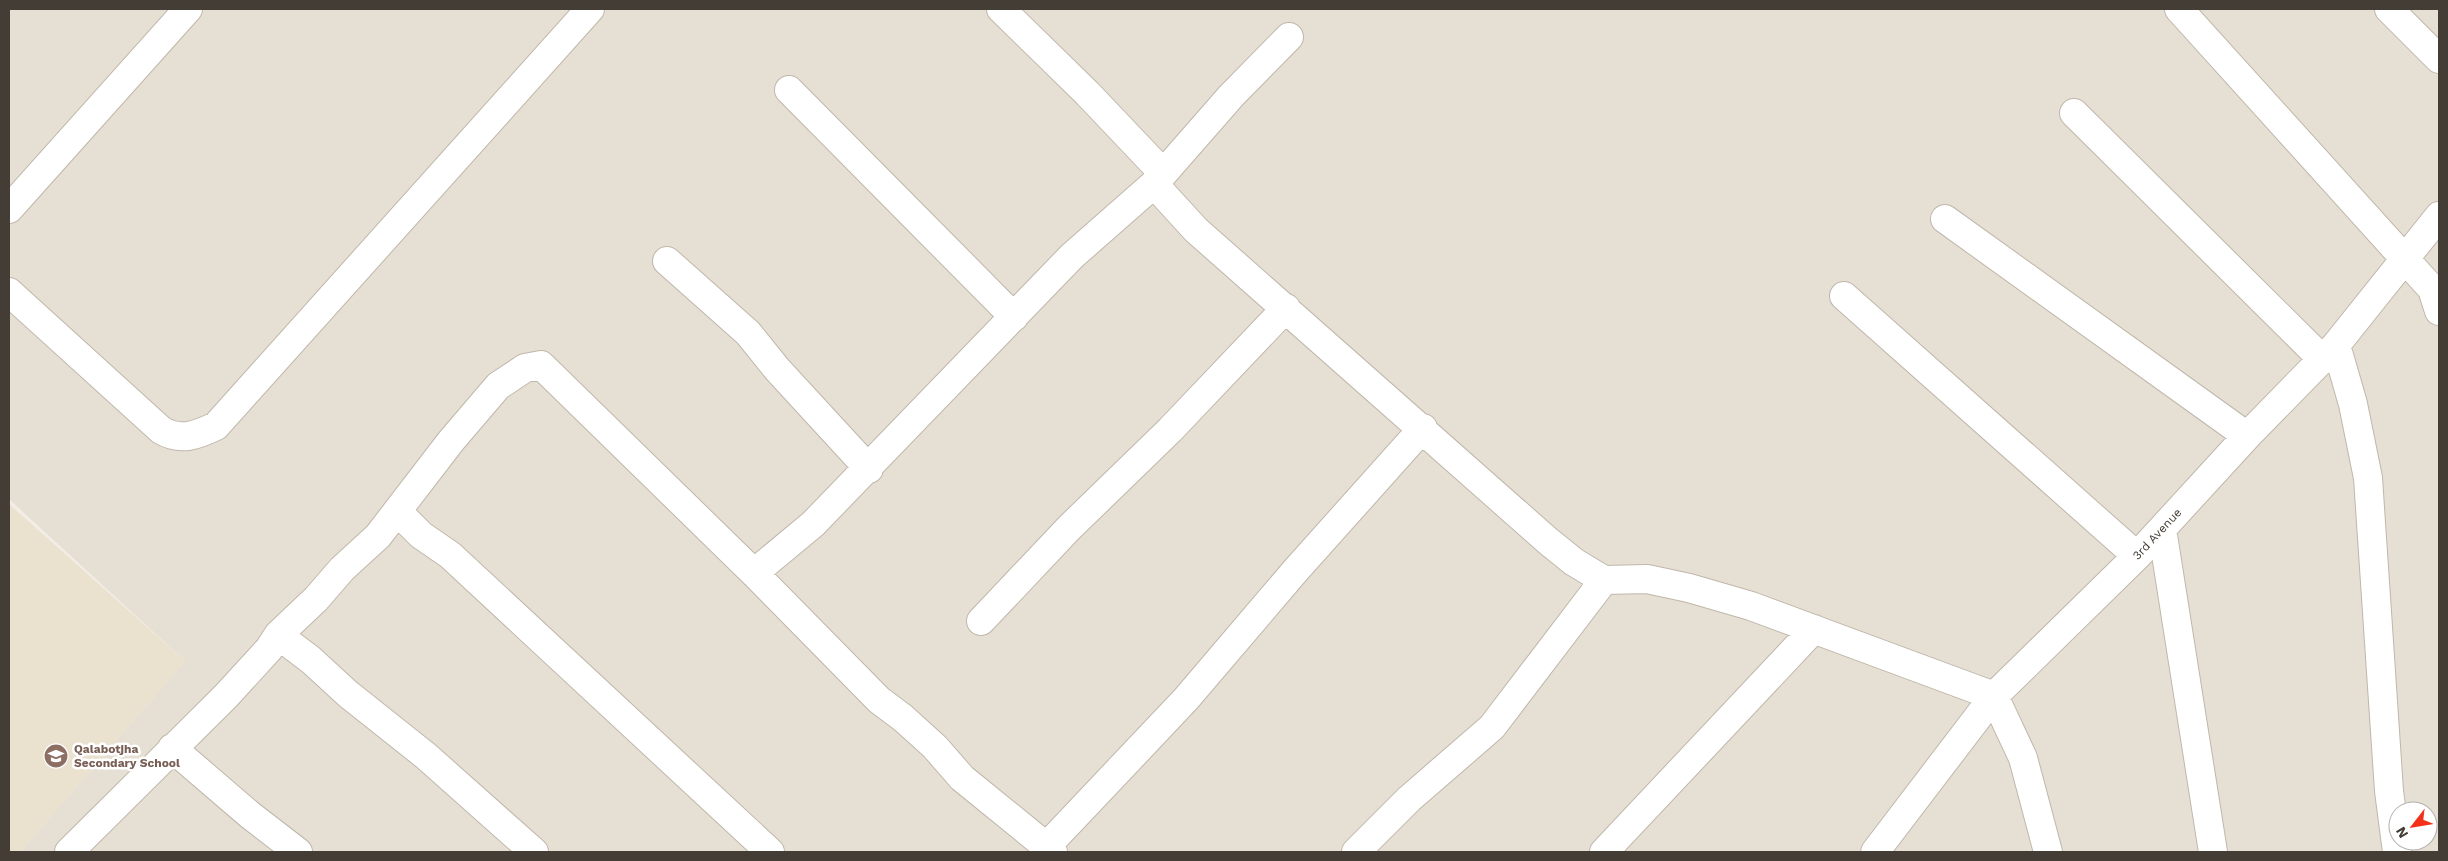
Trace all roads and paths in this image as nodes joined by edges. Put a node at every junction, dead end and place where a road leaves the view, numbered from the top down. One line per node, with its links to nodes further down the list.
1 (188, 9): 11 (street)
2 (590, 9): 16 (street)
3 (1001, 9): 10 (street)
4 (2179, 9): 14 (street)
5 (2389, 9): 7 (street)
6 (1288, 37): 10 (street)
7 (2439, 59)
8 (789, 90): 20 (street)
9 (2074, 113): 21 (street)
10 (1158, 179): 18 (street); 20 (street)
11 (9, 209)
12 (2439, 216): 14 (street, 3rd Avenue)
13 (1945, 219): 23 (street)
14 (2406, 260): 19 (street); 21 (street, 3rd Avenue)
15 (667, 261): 24 (street)
16 (9, 292)
17 (1844, 296): 27 (street)
18 (1286, 308): 22 (street); 30 (street)
19 (2439, 311)
20 (1014, 317): 24 (street)
21 (2329, 352): 23 (street, 3rd Avenue); 45 (street)
22 (1423, 428): 29 (street); 35 (street)
23 (2247, 436): 26 (street, 3rd Avenue)
24 (869, 469): 28 (street)
25 (398, 512): 28 (street); 32 (street); 39 (street)
26 (2162, 529): 27 (street, 3rd Avenue); 44 (street)
27 (2137, 556): 33 (street, 3rd Avenue)
28 (754, 573): 35 (street)
29 (1604, 580): 31 (street); 40 (street)
30 (981, 621)
31 (1814, 629): 33 (street); 41 (street)
32 (278, 635): 34 (street); 38 (street)
33 (1994, 696): 42 (street, 3rd Avenue); 43 (street)
34 (172, 748): 36 (street); 37 (street)
35 (1050, 850)
36 (70, 852)
37 (298, 852)
38 (534, 852)
39 (770, 852)
40 (1356, 852)
41 (1604, 852)
42 (1875, 852)
43 (2048, 852)
44 (2213, 852)
45 (2397, 852)

